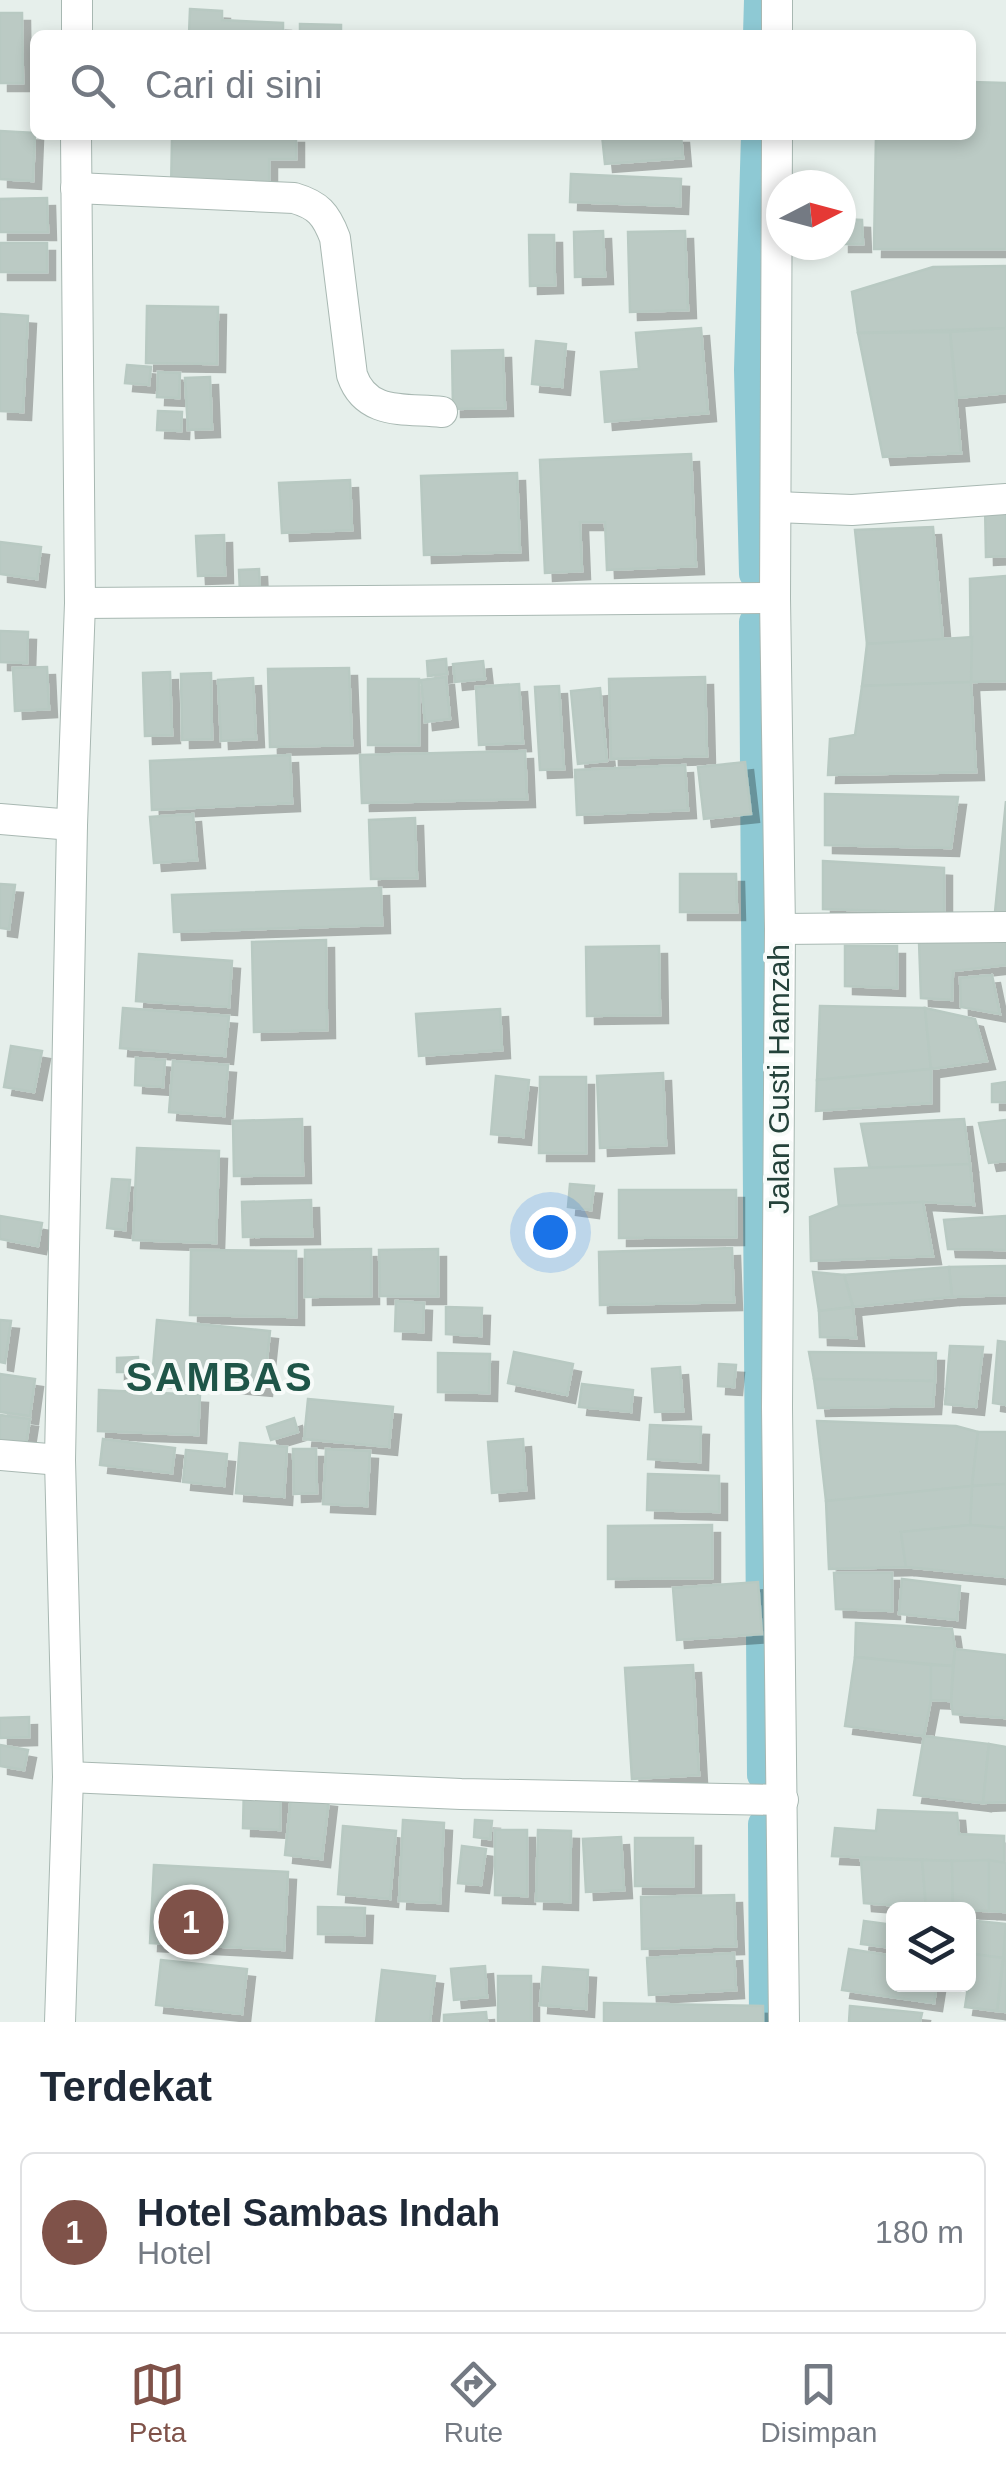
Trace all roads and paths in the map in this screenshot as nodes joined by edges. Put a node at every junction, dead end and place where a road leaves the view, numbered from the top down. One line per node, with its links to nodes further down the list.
1 (77, 0): 3 (street)
2 (777, 0): 4 (street)
3 (77, 30)
4 (777, 30)
5 (76, 140): 7 (street)
6 (776, 140): 10 (street, Jalan Gusti Hamzah)
7 (76, 188): 8 (street); 12 (street)
8 (442, 412)
9 (1006, 498): 10 (street)
10 (776, 506): 11 (street, Jalan Gusti Hamzah)
11 (775, 598): 12 (street); 15 (street, Jalan Gusti Hamzah)
12 (80, 603): 14 (street)
13 (0, 818): 14 (street)
14 (72, 825): 18 (street)
15 (780, 928): 16 (street); 20 (street, Jalan Gusti Hamzah)
16 (1006, 928)
17 (0, 1455): 18 (street)
18 (60, 1460): 19 (street)
19 (68, 1777): 20 (street); 21 (street)
20 (783, 1800): 22 (street, Jalan Gusti Hamzah)
21 (60, 2022)
22 (784, 2022)

